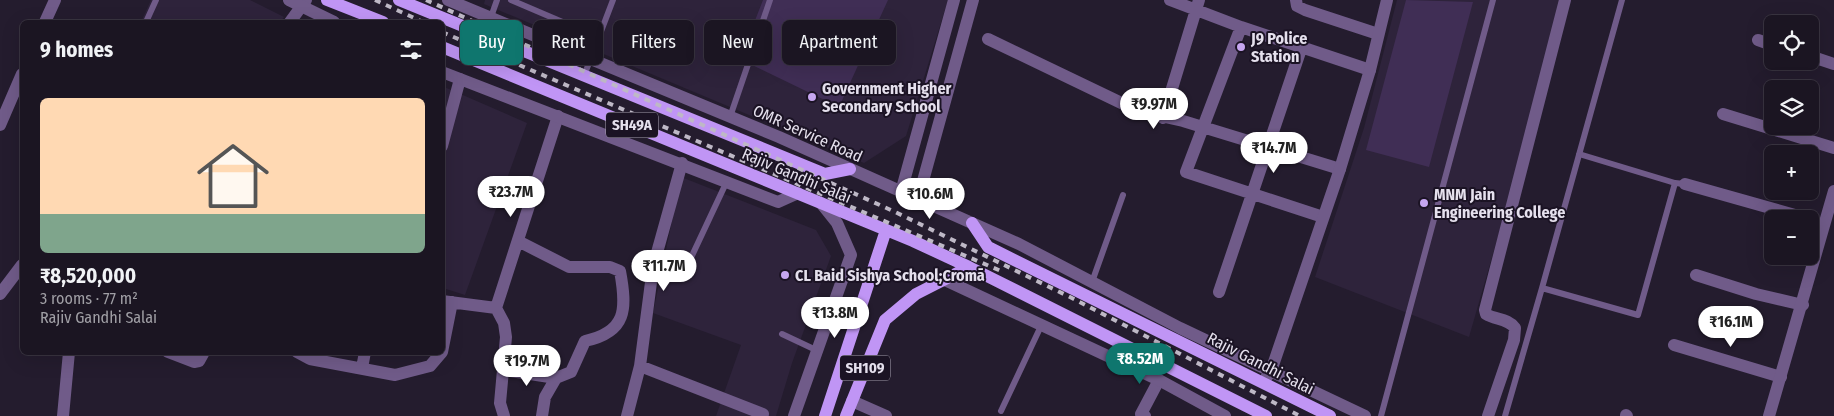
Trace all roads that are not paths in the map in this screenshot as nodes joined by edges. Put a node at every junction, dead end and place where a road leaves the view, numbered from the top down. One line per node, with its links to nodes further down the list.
1 (54, 0): 24 (street)
2 (156, 0): 25 (lane)
3 (289, 0): 19 (street)
4 (327, 0): 22 (main road)
5 (399, 0): 45 (main road, Rajiv Gandhi Salai / SH49A)
6 (448, 0): 20 (street, OMR Service Road)
7 (498, 0): 23 (lane)
8 (511, 0): 29 (lane)
9 (613, 0): 31 (lane)
10 (770, 0): 50 (lane)
11 (954, 0): 64 (street)
12 (973, 0): 68 (street)
13 (1170, 0): 21 (street)
14 (1296, 0): 32 (street)
15 (1387, 0): 32 (street)
16 (1493, 0): 124 (lane)
17 (1565, 0): 125 (street)
18 (1622, 0): 57 (lane)
19 (305, 3): 26 (street); 27 (street)
20 (468, 4): 23 (street, OMR Service Road)
21 (1198, 5): 30 (street); 51 (street)
22 (358, 6): 28 (main road)
23 (491, 17): 33 (street, OMR Service Road)
24 (46, 20)
25 (147, 20)
26 (292, 20)
27 (331, 20)
28 (380, 20)
29 (558, 20)
30 (1241, 27): 37 (street); 53 (street)
31 (603, 29)
32 (1378, 34): 43 (street)
33 (533, 35)
34 (988, 39): 51 (street)
35 (1758, 40): 36 (street)
36 (1764, 42)
37 (1302, 46): 43 (street); 55 (street)
38 (445, 48): 65 (main road, Rajiv Gandhi Salai / SH49A)
39 (1819, 59): 40 (street)
40 (1834, 64)
41 (589, 65): 45 (lane)
42 (601, 65): 50 (street, OMR Service Road)
43 (1370, 70): 60 (street)
44 (445, 73): 47 (street)
45 (584, 76): 59 (main road, Rajiv Gandhi Salai / SH49A)
46 (20, 79): 52 (street)
47 (460, 79): 49 (street); 54 (street)
48 (1722, 114): 56 (street)
49 (558, 116): 58 (street); 76 (street)
50 (730, 117): 59 (street, OMR Service Road)
51 (1164, 118): 53 (street)
52 (0, 125)
53 (1205, 127): 55 (street); 66 (street)
54 (445, 135)
55 (1268, 147): 60 (street); 66 (street)
56 (1834, 148)
57 (1579, 154): 62 (lane); 83 (lane)
58 (682, 163): 61 (street); 100 (street)
59 (850, 169): 64 (street, OMR Service Road)
60 (1340, 169): 71 (street)
61 (726, 181): 65 (street); 80 (lane)
62 (1680, 183): 70 (street); 83 (lane)
63 (1834, 191): 74 (street)
64 (901, 192): 68 (street, OMR Service Road)
65 (798, 193): 69 (main road, Rajiv Gandhi Salai / SH49A)
66 (1253, 193): 71 (street); 84 (street)
67 (1123, 195): 82 (lane)
68 (918, 199): 73 (street, OMR Service Road)
69 (821, 202): 75 (main road, Rajiv Gandhi Salai / SH49A); 93 (street)
70 (1777, 210)
71 (1323, 217): 103 (street)
72 (1819, 222): 74 (street)
73 (972, 223): 82 (street, OMR Service Road); 107 (main road, Rajiv Gandhi Salai)
74 (1825, 223): 87 (street)
75 (886, 230): 77 (main road, Rajiv Gandhi Salai / SH49A); 117 (main road, SH109)
76 (518, 241): 88 (street); 105 (street)
77 (969, 267): 81 (main road); 121 (main road, Rajiv Gandhi Salai / SH49A)
78 (20, 269): 85 (street)
79 (1696, 275): 87 (street)
80 (682, 277)
81 (946, 280): 90 (street); 108 (main road, SH109)
82 (1092, 282): 103 (street, OMR Service Road)
83 (1542, 288): 126 (lane)
84 (1219, 292)
85 (0, 294)
86 (447, 301): 88 (street); 89 (street)
87 (1802, 305): 104 (street)
88 (496, 308): 102 (street)
89 (445, 321)
90 (1042, 326): 106 (street); 109 (lane)
91 (782, 334): 93 (lane)
92 (1674, 345): 104 (street)
93 (816, 350): 116 (street)
94 (69, 355): 112 (street)
95 (176, 355): 96 (street)
96 (203, 355)
97 (303, 355): 101 (street)
98 (364, 355): 101 (street)
99 (439, 355): 101 (street)
100 (640, 366): 110 (street); 115 (street)
101 (362, 368)
102 (503, 370): 105 (street); 113 (street)
103 (1271, 371): 107 (street); 123 (street, OMR Service Road)
104 (1781, 377): 127 (street)
105 (556, 378): 114 (street)
106 (1159, 380): 111 (street); 120 (street)
107 (1263, 383): 122 (main road, Rajiv Gandhi Salai)
108 (852, 401): 118 (main road, SH109); 119 (street)
109 (1002, 411)
110 (763, 414)
111 (1142, 415)
112 (63, 416)
113 (504, 416)
114 (542, 416)
115 (626, 416)
116 (794, 416)
117 (826, 416)
118 (846, 416)
119 (886, 416)
120 (1225, 416)
121 (1266, 416)
122 (1330, 416)
123 (1365, 416)
124 (1381, 416)
125 (1488, 416)
126 (1505, 416)
127 (1769, 416)

